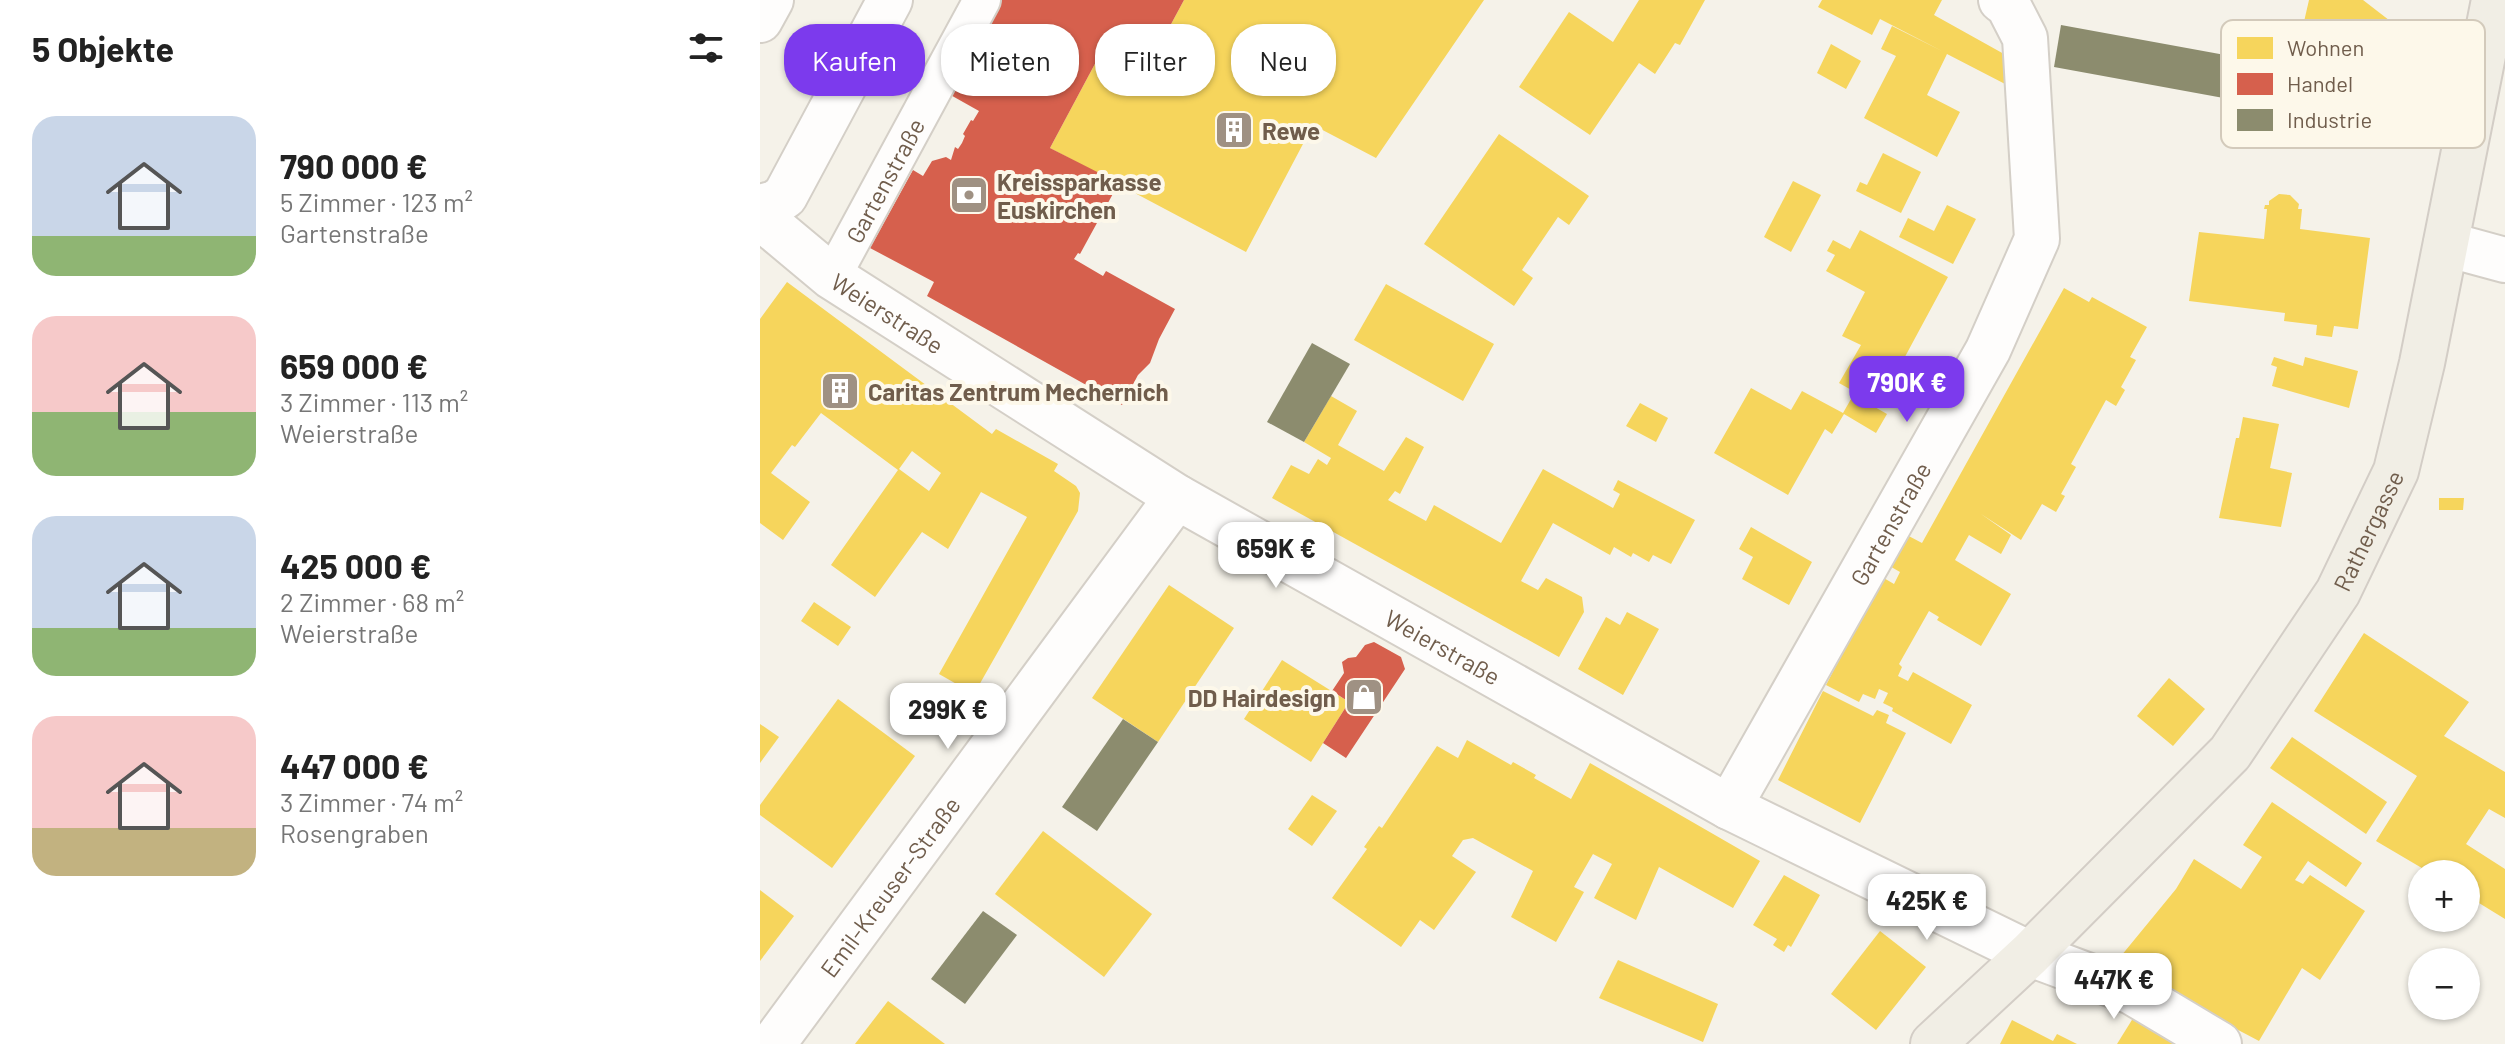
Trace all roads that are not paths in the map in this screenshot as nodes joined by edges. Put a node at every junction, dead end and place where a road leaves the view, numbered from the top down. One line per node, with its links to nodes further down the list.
1 (771, 0): 6 (street)
2 (890, 0): 9 (street)
3 (982, 0): 13 (street, Gartenstraße)
4 (2001, 0): 15 (street, Gartenstraße)
5 (2494, 0): 7 (main road, Rathergasse)
6 (760, 20)
7 (2485, 46)
8 (2465, 148): 11 (main road, Rathergasse)
9 (760, 207)
10 (760, 217): 13 (street, Weierstraße)
11 (2446, 244): 12 (street); 16 (main road, Rathergasse)
12 (2505, 260)
13 (832, 277): 14 (street, Weierstraße)
14 (1177, 497): 15 (street, Weierstraße); 17 (street, Emil-Kreuser-Straße)
15 (1729, 807): 16 (street, Weierstraße)
16 (2030, 954): 18 (main road, Rathergasse); 19 (street, Weierstraße)
17 (773, 1044)
18 (1933, 1044)
19 (2219, 1044)

